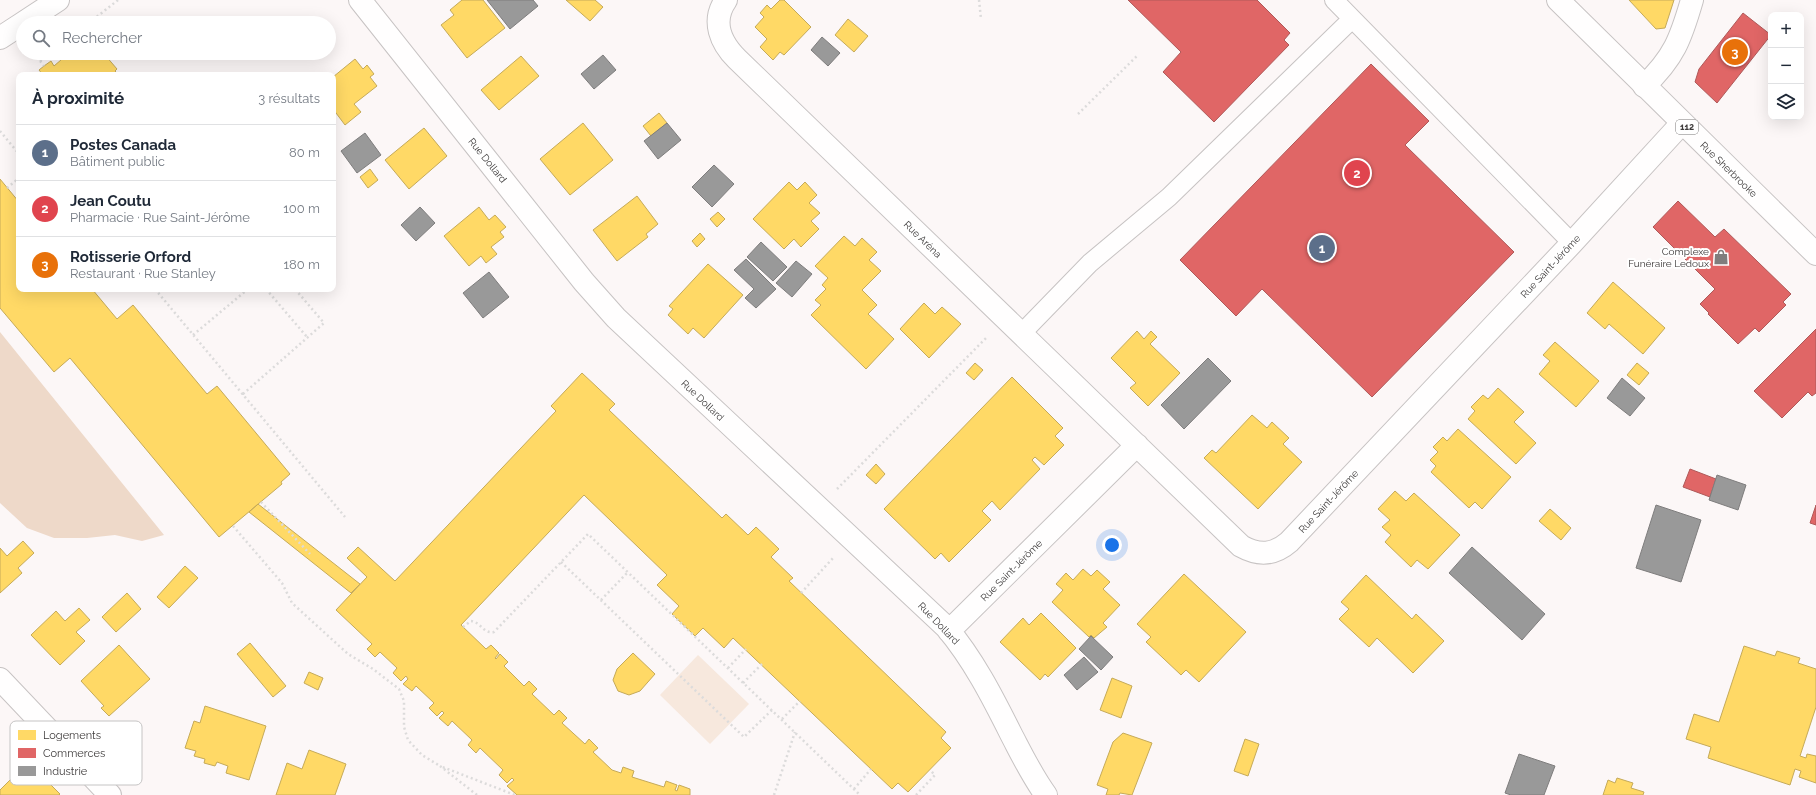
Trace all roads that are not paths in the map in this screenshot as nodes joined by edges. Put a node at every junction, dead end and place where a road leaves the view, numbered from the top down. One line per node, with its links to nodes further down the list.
1 (58, 0): 7 (street)
2 (360, 0): 17 (street, Rue Dollard)
3 (726, 0): 15 (street, Rue Aréna)
4 (1334, 0): 8 (lane)
5 (1558, 0): 11 (street, Rue Sherbrooke / 112)
6 (1692, 0): 11 (street)
7 (34, 16)
8 (1352, 19): 13 (lane); 15 (lane)
9 (16, 28): 10 (street)
10 (0, 38)
11 (1644, 86): 12 (street, Rue Sherbrooke / 112)
12 (1682, 123): 13 (street, Rue Saint-Jérôme); 14 (street, Rue Sherbrooke / 112)
13 (1572, 243): 16 (street, Rue Saint-Jérôme)
14 (1816, 254)
15 (1021, 334): 16 (street, Rue Aréna)
16 (1137, 445): 17 (street, Rue Saint-Jérôme)
17 (949, 631): 22 (street, Rue Dollard)
18 (0, 679): 19 (street)
19 (40, 721)
20 (101, 785): 21 (street)
21 (110, 795)
22 (1046, 795)

